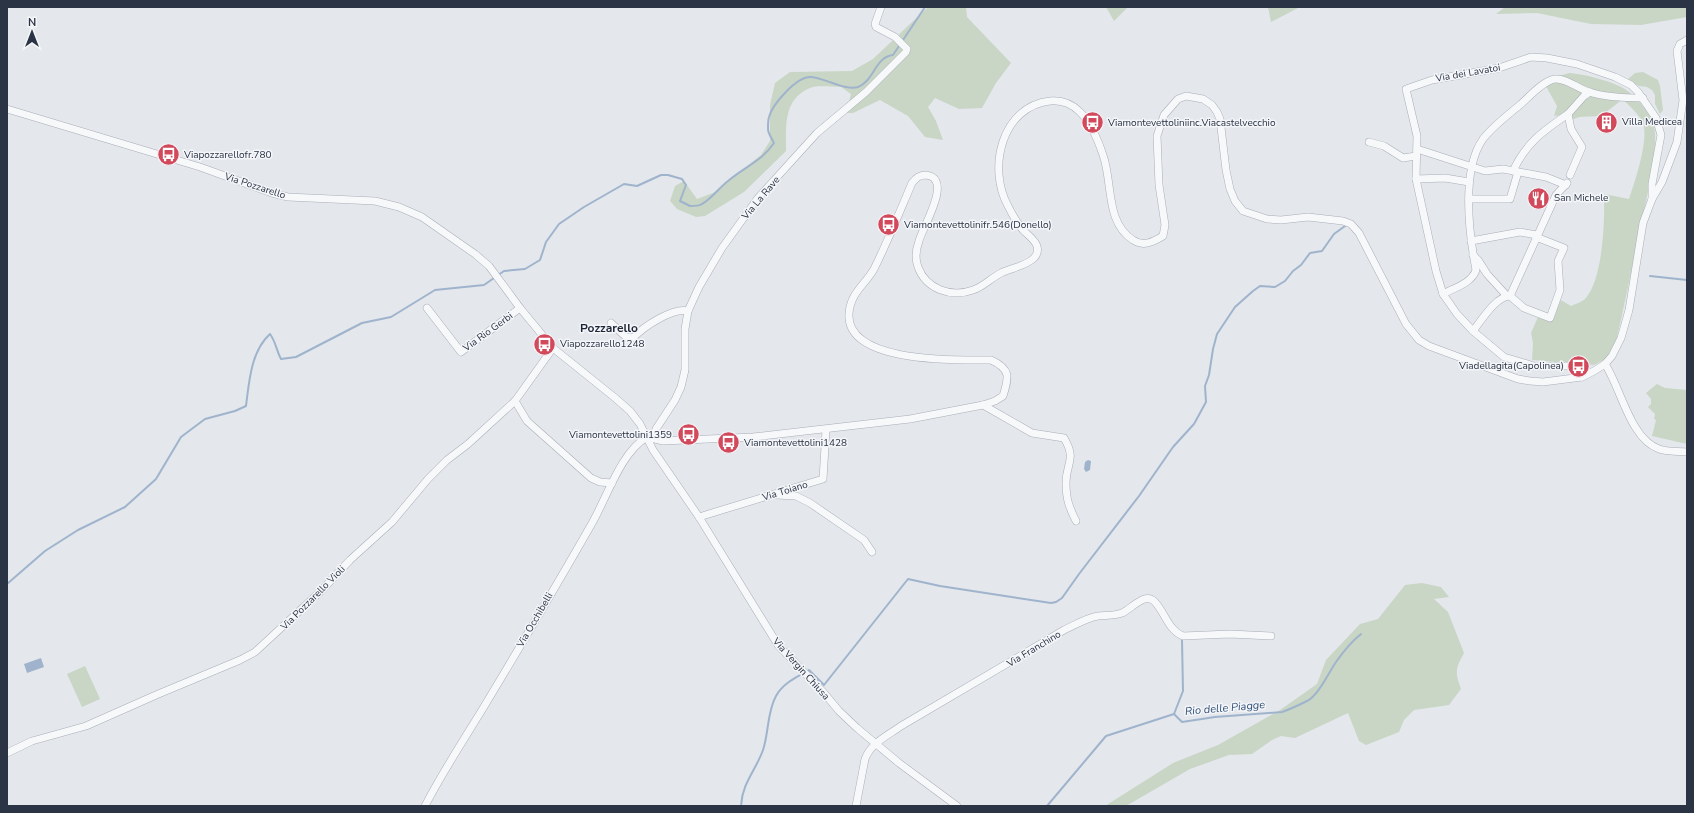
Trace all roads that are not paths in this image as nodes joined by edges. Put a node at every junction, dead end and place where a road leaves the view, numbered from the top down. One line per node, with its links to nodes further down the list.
1 (881, 7): 23 (street, Via La Rave)
2 (1687, 40): 15 (street)
3 (1590, 92): 4 (street); 6 (street); 9 (street)
4 (1643, 98): 8 (street, Via dei Lavatoi); 15 (street)
5 (7, 109): 22 (street, Via Pozzarello)
6 (1568, 114): 10 (street); 11 (street)
7 (1369, 142): 8 (street)
8 (1416, 153): 9 (street); 12 (street)
9 (1471, 167): 10 (street); 13 (street)
10 (1516, 172): 14 (street); 16 (street)
11 (1570, 176)
12 (1416, 179): 13 (street); 19 (street)
13 (1470, 182): 14 (street)
14 (1470, 199): 17 (street)
15 (1652, 199): 27 (street)
16 (1538, 234): 17 (street); 20 (street); 20 (street)
17 (1471, 241): 18 (street)
18 (1473, 255): 19 (street); 20 (street)
19 (1443, 294): 25 (street)
20 (1509, 296): 25 (street)
21 (427, 308): 22 (street, Via Rio Gerbi)
22 (520, 308): 26 (street, Via Pozzarello)
23 (688, 312): 24 (street); 32 (street, Via La Rave)
24 (611, 323)
25 (1473, 331): 28 (street)
26 (553, 348): 29 (street, Via Pozzarello Violi); 32 (street, Via Vergin Chiusa)
27 (1605, 364): 28 (street); 33 (street)
28 (1582, 377): 30 (street)
29 (515, 401): 34 (street); 41 (street, Via Pozzarello Violi)
30 (983, 405): 31 (street); 37 (street)
31 (826, 430): 32 (street); 35 (street, Via Toiano)
32 (650, 437): 34 (street, Via Occhibelli); 36 (street, Via Vergin Chiusa)
33 (1687, 452)
34 (612, 483): 42 (street, Via Occhibelli)
35 (773, 494): 36 (street, Via Toiano); 38 (street)
36 (699, 517): 40 (street, Via Vergin Chiusa)
37 (1076, 521)
38 (872, 552)
39 (1271, 636): 40 (street, Via Franchino)
40 (876, 743): 43 (street); 44 (street, Via Vergin Chiusa)
41 (7, 753)
42 (425, 806)
43 (856, 806)
44 (956, 806)

